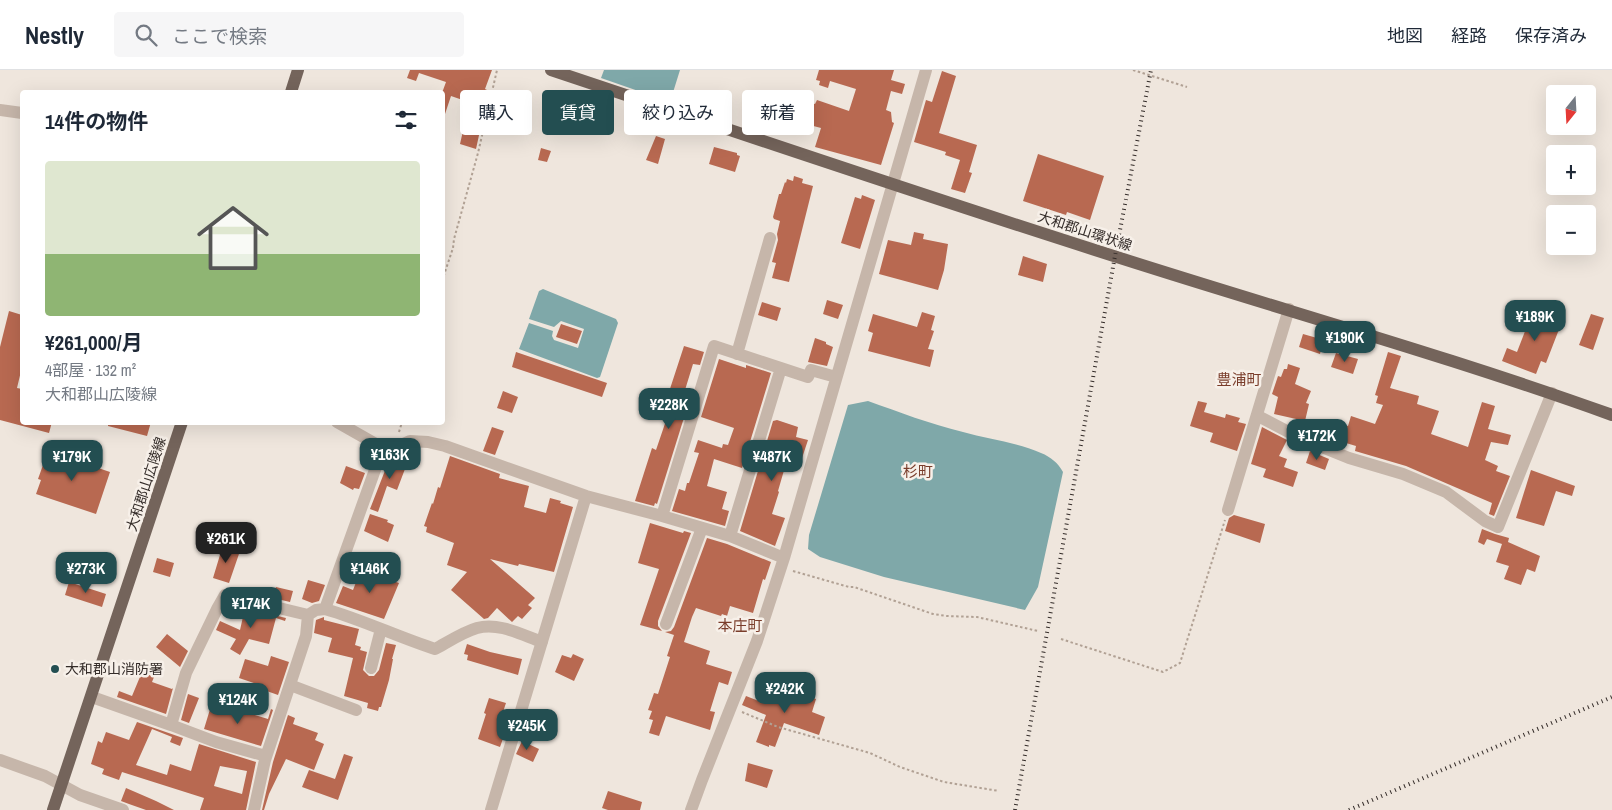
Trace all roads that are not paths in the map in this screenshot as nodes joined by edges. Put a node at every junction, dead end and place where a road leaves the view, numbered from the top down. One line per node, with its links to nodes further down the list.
1 (298, 70): 4 (main road)
2 (551, 70): 7 (main road, 大和郡山環状線)
3 (926, 70): 7 (street)
4 (292, 90)
5 (0, 110): 6 (street)
6 (20, 113)
7 (892, 184): 9 (main road, 大和郡山環状線); 12 (street)
8 (770, 238): 10 (street)
9 (1289, 309): 13 (main road, 大和郡山環状線); 15 (street)
10 (737, 354): 11 (street); 21 (street)
11 (781, 368): 12 (street); 23 (street)
12 (836, 377): 24 (street)
13 (1552, 394): 14 (main road, 大和郡山環状線); 15 (street)
14 (1612, 415)
15 (1258, 416): 20 (street)
16 (181, 425): 32 (main road, 大和郡山広陵線)
17 (342, 425): 18 (street)
18 (388, 450): 19 (street); 25 (street)
19 (586, 496): 21 (street); 29 (street)
20 (1228, 510)
21 (662, 516): 22 (street)
22 (702, 528): 23 (street); 27 (street)
23 (730, 536): 24 (street)
24 (782, 563): 42 (street)
25 (325, 609): 26 (street); 28 (street)
26 (308, 615): 31 (street); 34 (street)
27 (666, 624)
28 (381, 629): 29 (street); 30 (street)
29 (542, 642): 41 (street)
30 (371, 668)
31 (290, 685): 33 (street); 35 (street)
32 (92, 697): 34 (street); 37 (main road, 大和郡山広陵線)
33 (356, 710)
34 (171, 725): 35 (street)
35 (266, 756): 40 (street)
36 (0, 760): 37 (street)
37 (63, 784): 38 (main road, 大和郡山広陵線); 39 (street)
38 (53, 810)
39 (123, 810)
40 (254, 810)
41 (491, 810)
42 (692, 810)

